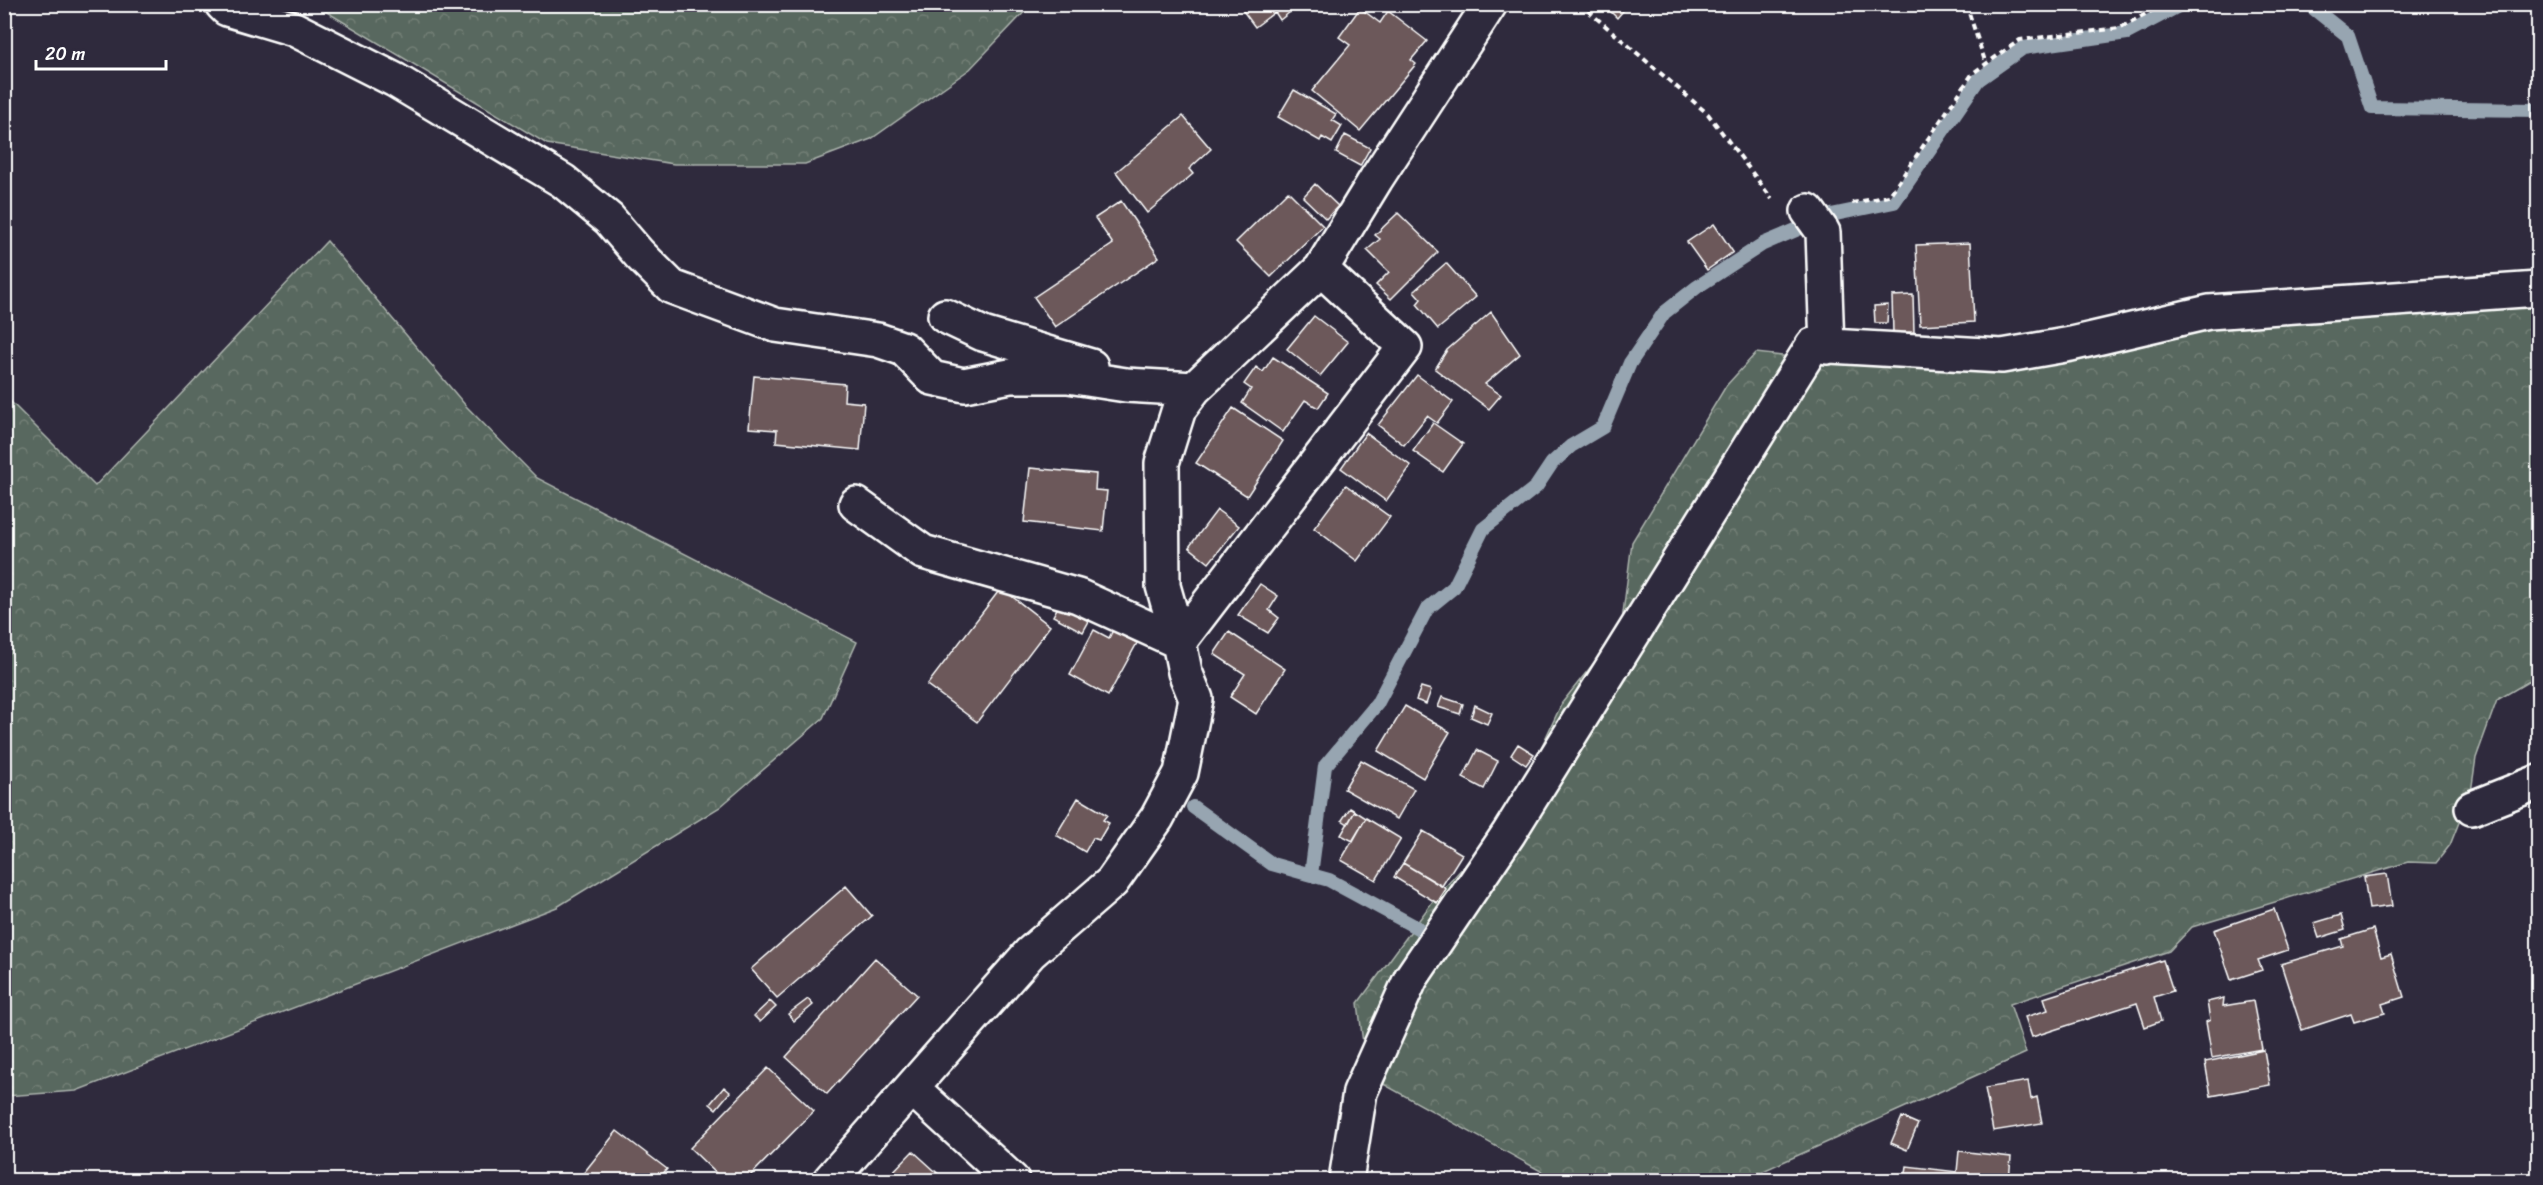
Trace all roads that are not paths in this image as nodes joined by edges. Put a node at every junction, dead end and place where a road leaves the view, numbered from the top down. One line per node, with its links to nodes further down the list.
1 (222, 4): 8 (street)
2 (1490, 4): 4 (street)
3 (1815, 222): 7 (street)
4 (1321, 269): 8 (street); 10 (street)
5 (2538, 289): 7 (street)
6 (945, 316): 8 (street)
7 (1827, 347): 16 (street)
8 (1179, 388): 10 (street)
9 (856, 504): 10 (street)
10 (1179, 642): 13 (street)
11 (2538, 782): 12 (street)
12 (2472, 808)
13 (913, 1089): 14 (street); 15 (street)
14 (830, 1180)
15 (1012, 1180)
16 (1346, 1180)

